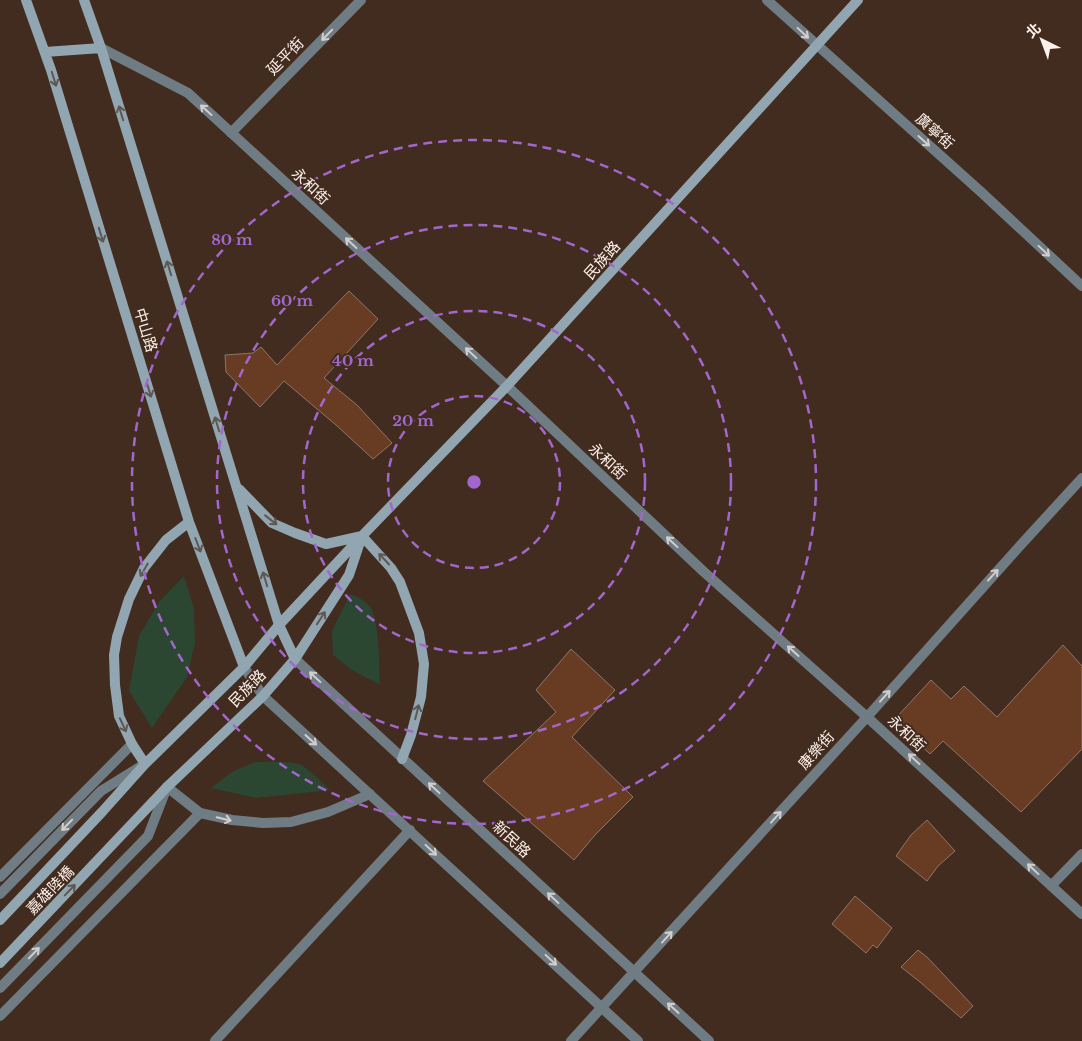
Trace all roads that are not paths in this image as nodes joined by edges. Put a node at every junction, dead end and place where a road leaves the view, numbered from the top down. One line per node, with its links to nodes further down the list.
1 (26, 0): 8 (main road, 中山路)
2 (84, 0): 7 (main road)
3 (361, 0): 9 (street, 延平街, one-way to 9)
4 (767, 0): 6 (street, 廣寧街, one-way to 6)
5 (858, 0): 6 (main road, 民族路)
6 (817, 46): 10 (street, 廣寧街, one-way to 10); 11 (main road, 民族路)
7 (101, 48): 8 (main road); 9 (street, 永和街, one-way to 7); 13 (main road, one-way to 7)
8 (45, 52): 14 (main road, 中山路, one-way to 14)
9 (231, 133): 11 (street, 永和街, one-way to 9)
10 (1082, 286)
11 (507, 386): 15 (main road, 民族路); 20 (street, 永和街, one-way to 11)
12 (1082, 478): 20 (street, 康樂街, one-way to 12)
13 (236, 486): 15 (main road, one-way to 15); 16 (main road, one-way to 13)
14 (189, 522): 18 (main road, 中山路, one-way to 18); 21 (main road, one-way to 21)
15 (362, 536): 16 (main road, 民族路); 17 (main road, 民族路, one-way to 15); 22 (main road, one-way to 15)
16 (279, 626): 17 (main road); 18 (main road, 民族路)
17 (295, 659): 19 (main road, 民族路); 22 (street, 新民路, one-way to 17)
18 (244, 667): 19 (street); 23 (main road, 民族路)
19 (263, 696): 24 (main road, 民族路); 25 (street, one-way to 25)
20 (867, 717): 32 (street, 永和街, one-way to 20); 37 (street, 康樂街, one-way to 20)
21 (132, 744): 23 (main road); 31 (street)
22 (402, 758): 37 (street, 新民路, one-way to 22)
23 (144, 764): 26 (main road, 民族路); 33 (street, one-way to 33)
24 (167, 787): 27 (street); 29 (main road, 民族路); 38 (street, one-way to 24)
25 (370, 794): 27 (street, one-way to 25); 28 (street)
26 (102, 812): 35 (main road, 嘉雄陸橋)
27 (200, 813): 40 (street)
28 (410, 830): 39 (street, one-way to 39); 41 (street)
29 (121, 837): 36 (main road, 嘉雄陸橋, one-way to 29)
30 (1082, 854): 32 (street)
31 (0, 877)
32 (1051, 886): 34 (street, 永和街)
33 (0, 894)
34 (1082, 914)
35 (0, 920)
36 (0, 963)
37 (634, 973): 39 (street, 康樂街); 44 (street, 新民路, one-way to 37)
38 (0, 988)
39 (602, 1007): 42 (street, 康樂街); 43 (street)
40 (0, 1016)
41 (215, 1041)
42 (571, 1041)
43 (638, 1041)
44 (709, 1041)

